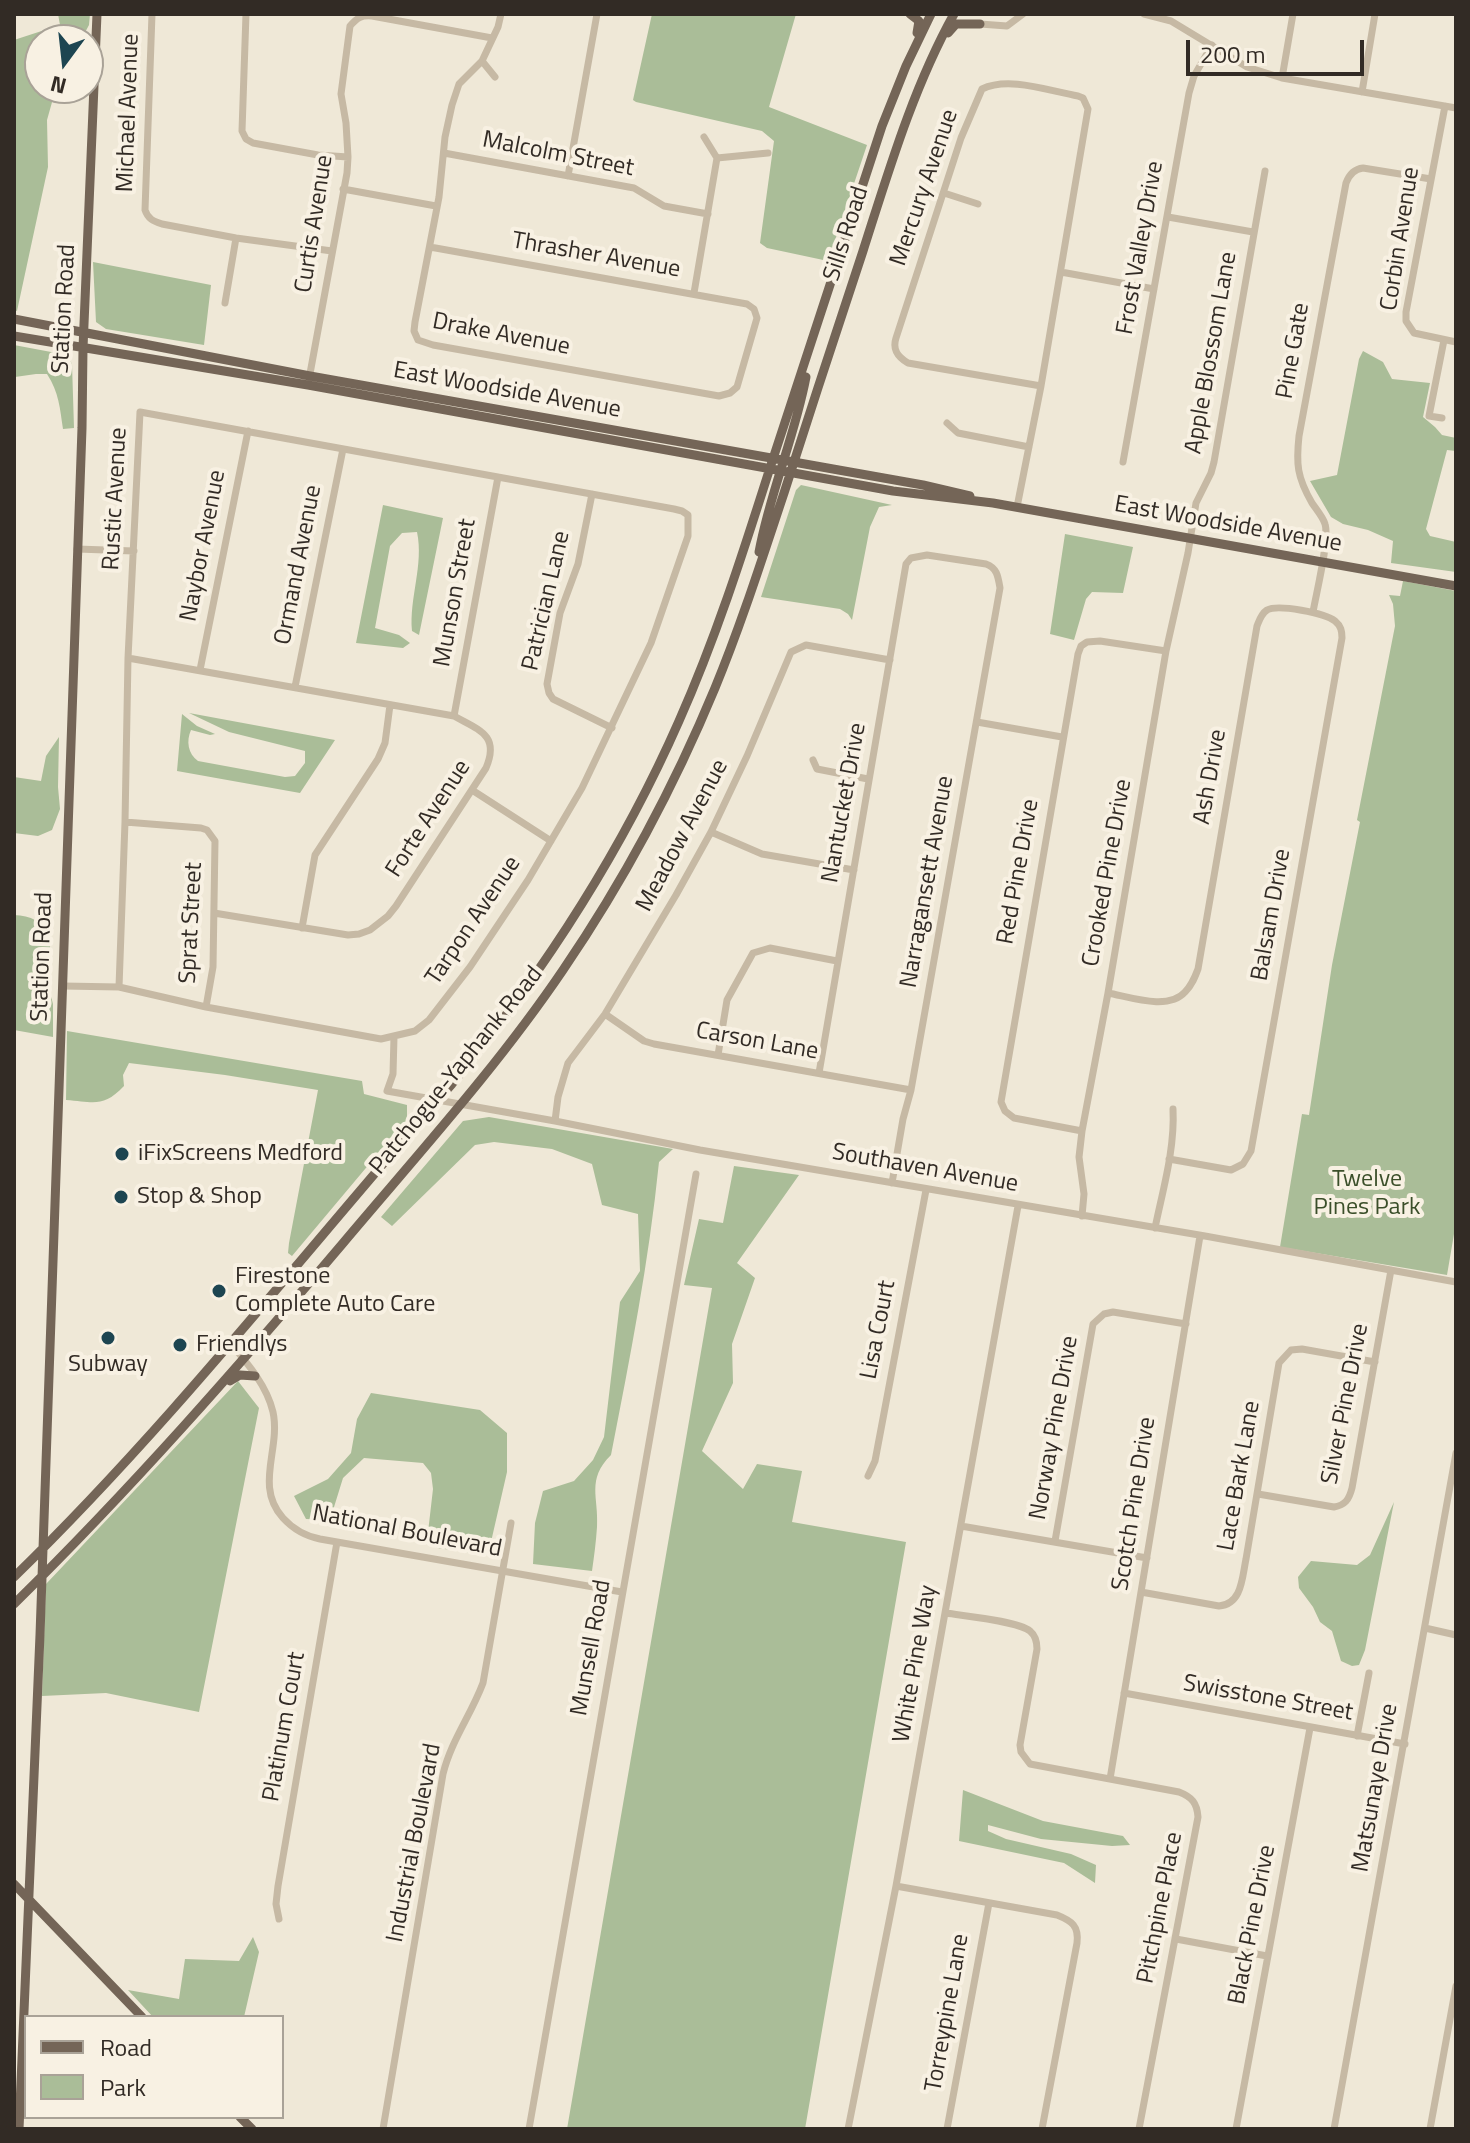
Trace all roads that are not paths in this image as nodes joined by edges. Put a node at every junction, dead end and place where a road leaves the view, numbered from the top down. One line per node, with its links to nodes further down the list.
1 (97, 14): 50 (main road, Station Road)
2 (152, 14): 41 (street, Michael Avenue)
3 (246, 14): 29 (street)
4 (501, 14): 16 (street, Drake Avenue)
5 (597, 14): 32 (street)
6 (910, 14): 20 (main road)
7 (931, 14): 20 (main road, Sills Road)
8 (954, 14): 18 (main road, Sills Road)
9 (964, 14): 15 (main road)
10 (1023, 14): 15 (street)
11 (1144, 14): 14 (street)
12 (1293, 14): 22 (street)
13 (1375, 14): 23 (street)
14 (1159, 16): 17 (street)
15 (980, 24): 18 (main road)
16 (492, 38): 19 (street, Drake Avenue); 29 (street, Curtis Avenue)
17 (1212, 45): 22 (street); 39 (street, Frost Valley Drive)
18 (931, 60): 63 (main road, Sills Road)
19 (482, 61): 21 (street); 27 (street, Drake Avenue)
20 (906, 66): 63 (main road, Sills Road)
21 (495, 77)
22 (1282, 78): 23 (street)
23 (1362, 92): 24 (street)
24 (1445, 106): 25 (street); 33 (street, Corbin Avenue)
25 (1456, 108)
26 (704, 137): 30 (street)
27 (444, 153): 32 (street, Malcolm Street); 37 (street, Drake Avenue)
28 (768, 153): 30 (street)
29 (348, 157): 34 (street, Curtis Avenue)
30 (717, 158): 38 (street)
31 (1265, 171): 40 (street, Apple Blossom Lane)
32 (568, 176): 38 (street, Malcolm Street)
33 (1431, 179): 52 (street, Corbin Avenue); 72 (street, Pine Gate)
34 (343, 189): 37 (street); 43 (street, Curtis Avenue)
35 (944, 193): 36 (street); 44 (street, Mercury Avenue); 56 (street, Mercury Avenue)
36 (978, 204)
37 (436, 206): 42 (street, Drake Avenue)
38 (708, 214): 46 (street)
39 (1168, 217): 40 (street); 45 (street, Frost Valley Drive)
40 (1253, 232): 68 (street, Apple Blossom Lane)
41 (236, 238): 43 (street, Michael Avenue); 47 (street)
42 (430, 247): 46 (street, Thrasher Avenue); 48 (street, Drake Avenue)
43 (332, 251): 55 (street, Curtis Avenue)
44 (1061, 272): 45 (street); 56 (street, Mercury Avenue)
45 (1154, 289): 62 (street, Frost Valley Drive)
46 (694, 293): 48 (street, Thrasher Avenue)
47 (225, 303)
48 (754, 309)
49 (14, 319): 50 (main road, East Woodside Avenue)
50 (84, 331): 54 (main road, Station Road); 55 (main road, East Woodside Avenue)
51 (14, 336): 54 (main road, East Woodside Avenue)
52 (1444, 340): 53 (street, Corbin Avenue); 57 (street)
53 (1456, 342)
54 (83, 348): 55 (main road, East Woodside Avenue); 69 (main road, Station Road)
55 (309, 380): 63 (main road, East Woodside Avenue)
56 (1041, 386): 60 (street, Mercury Avenue)
57 (1442, 418)
58 (947, 423): 60 (street)
59 (248, 431): 61 (street, Rustic Avenue); 70 (street, Rustic Avenue); 78 (street, Naybor Avenue)
60 (1029, 447): 66 (street, Mercury Avenue)
61 (343, 449): 64 (street, Rustic Avenue); 79 (street, Ormand Avenue)
62 (1123, 462)
63 (782, 465): 66 (main road, East Woodside Avenue); 104 (main road, Patchogue-Yaphank Road); 105 (main road, Patchogue-Yaphank Road)
64 (498, 477): 65 (street, Rustic Avenue); 81 (street, Munson Street)
65 (592, 494): 67 (street, Rustic Avenue); 83 (street, Patrician Lane)
66 (1017, 507): 68 (main road, East Woodside Avenue)
67 (674, 509): 83 (street, Tarpon Avenue)
68 (1191, 538): 72 (main road, East Woodside Avenue); 75 (street, Crooked Pine Drive)
69 (77, 549): 70 (street); 95 (main road, Station Road)
70 (134, 551): 76 (street, Rustic Avenue)
71 (927, 555): 77 (street, Nantucket Drive); 82 (street, Narragansett Avenue)
72 (1322, 562): 73 (main road, East Woodside Avenue); 74 (street, Pine Gate)
73 (1456, 586)
74 (1313, 612): 97 (street, Ash Drive); 109 (street, Balsam Drive)
75 (1166, 651): 84 (street, Red Pine Drive); 97 (street, Crooked Pine Drive)
76 (128, 658): 78 (street, Forte Avenue); 88 (street, Rustic Avenue)
77 (890, 660): 86 (street, Nantucket Drive); 89 (street, Meadow Avenue)
78 (200, 670): 79 (street, Forte Avenue)
79 (295, 687): 80 (street, Forte Avenue)
80 (390, 705): 81 (street, Forte Avenue); 93 (street)
81 (454, 716): 87 (street, Forte Avenue)
82 (977, 722): 84 (street); 103 (street, Narragansett Avenue)
83 (612, 728): 90 (street, Tarpon Avenue)
84 (1062, 737): 108 (street, Red Pine Drive)
85 (813, 760): 86 (street)
86 (868, 779): 91 (street, Nantucket Drive)
87 (472, 790): 90 (street); 93 (street, Forte Avenue)
88 (125, 822): 92 (street, Sprat Street); 96 (street, Rustic Avenue)
89 (711, 832): 91 (street); 99 (street, Meadow Avenue)
90 (551, 841): 100 (street, Tarpon Avenue)
91 (854, 870): 94 (street, Nantucket Drive)
92 (214, 913): 93 (street, Forte Avenue); 98 (street, Sprat Street)
93 (302, 928)
94 (837, 961): 101 (street); 102 (street, Nantucket Drive)
95 (63, 986): 96 (street); 129 (main road, Station Road)
96 (119, 987): 98 (street)
97 (1108, 993): 108 (street, Crooked Pine Drive)
98 (206, 1007): 100 (street)
99 (605, 1014): 101 (street, Carson Lane); 107 (street, Meadow Avenue)
100 (394, 1037): 104 (street, Southaven Avenue)
101 (718, 1055): 102 (street, Carson Lane)
102 (819, 1073): 103 (street, Carson Lane)
103 (911, 1090): 111 (street, Narragansett Avenue)
104 (437, 1101): 105 (street, Southaven Avenue); 120 (main road, Patchogue-Yaphank Road)
105 (460, 1105): 107 (street, Southaven Avenue); 121 (main road, Patchogue-Yaphank Road)
106 (1173, 1109): 109 (street)
107 (555, 1121): 111 (street, Southaven Avenue)
108 (1082, 1131): 114 (street, Crooked Pine Drive)
109 (1169, 1159): 115 (street)
110 (696, 1174): 139 (street, Munsell Road)
111 (892, 1183): 112 (street, Southaven Avenue)
112 (926, 1190): 113 (street, Southaven Avenue); 126 (street, Lisa Court)
113 (1018, 1206): 114 (street, Southaven Avenue); 131 (street, White Pine Way)
114 (1082, 1216): 115 (street, Southaven Avenue)
115 (1155, 1228): 116 (street, Southaven Avenue)
116 (1200, 1236): 117 (street, Southaven Avenue); 119 (street, Scotch Pine Drive)
117 (1391, 1270): 118 (street, Southaven Avenue); 122 (street, Silver Pine Drive)
118 (1456, 1282)
119 (1186, 1324): 132 (street, Norway Pine Drive); 135 (street, Scotch Pine Drive)
120 (231, 1344): 121 (street, National Boulevard); 128 (main road, Patchogue-Yaphank Road)
121 (244, 1359): 123 (street, National Boulevard); 124 (main road, Patchogue-Yaphank Road)
122 (1375, 1362): 127 (street, Silver Pine Drive); 127 (street, Lace Bark Lane)
123 (255, 1376): 124 (main road); 133 (street, National Boulevard)
124 (209, 1399): 138 (main road, Patchogue-Yaphank Road)
125 (1456, 1453): 144 (street, Matsunaye Drive)
126 (868, 1476)
127 (1258, 1494): 140 (street, Lace Bark Lane)
128 (88, 1503): 129 (main road); 134 (main road)
129 (43, 1515): 134 (main road, Station Road)
130 (511, 1523): 136 (street, Industrial Boulevard)
131 (961, 1526): 132 (street); 143 (street, White Pine Way)
132 (1055, 1541): 135 (street)
133 (337, 1542): 136 (street, National Boulevard); 156 (street, Platinum Court)
134 (42, 1550): 137 (main road); 138 (main road, Station Road)
135 (1147, 1558): 140 (street, Scotch Pine Drive)
136 (503, 1571): 139 (street, National Boulevard); 162 (street, Industrial Boulevard)
137 (14, 1577)
138 (41, 1577): 141 (main road, Patchogue-Yaphank Road); 142 (main road, Station Road)
139 (622, 1592): 163 (street, Munsell Road)
140 (1141, 1592): 147 (street, Scotch Pine Drive)
141 (14, 1604): 142 (main road)
142 (41, 1608): 154 (main road, Station Road)
143 (946, 1613): 151 (street, Pitchpine Place); 153 (street, White Pine Way)
144 (1425, 1628): 145 (street); 150 (street, Matsunaye Drive)
145 (1456, 1635)
146 (1369, 1673): 149 (street)
147 (1124, 1693): 148 (street, Swisstone Street); 151 (street, Scotch Pine Drive)
148 (1310, 1728): 149 (street, Swisstone Street); 158 (street, Black Pine Drive)
149 (1357, 1736): 150 (street, Swisstone Street)
150 (1405, 1744): 169 (street, Matsunaye Drive)
151 (1110, 1779): 157 (street, Pitchpine Place)
152 (14, 1884): 154 (main road)
153 (896, 1886): 155 (street); 164 (street, White Pine Way)
154 (29, 1901): 160 (main road); 161 (main road, Station Road)
155 (989, 1903): 165 (street, Torreypine Lane); 166 (street)
156 (279, 1919)
157 (1176, 1939): 158 (street); 167 (street, Pitchpine Place)
158 (1267, 1956): 168 (street, Black Pine Drive)
159 (1456, 1986): 170 (street)
160 (140, 2015)
161 (19, 2129)
162 (383, 2129)
163 (529, 2129)
164 (848, 2129)
165 (947, 2129)
166 (1042, 2129)
167 (1139, 2129)
168 (1236, 2129)
169 (1334, 2129)
170 (1430, 2129)

